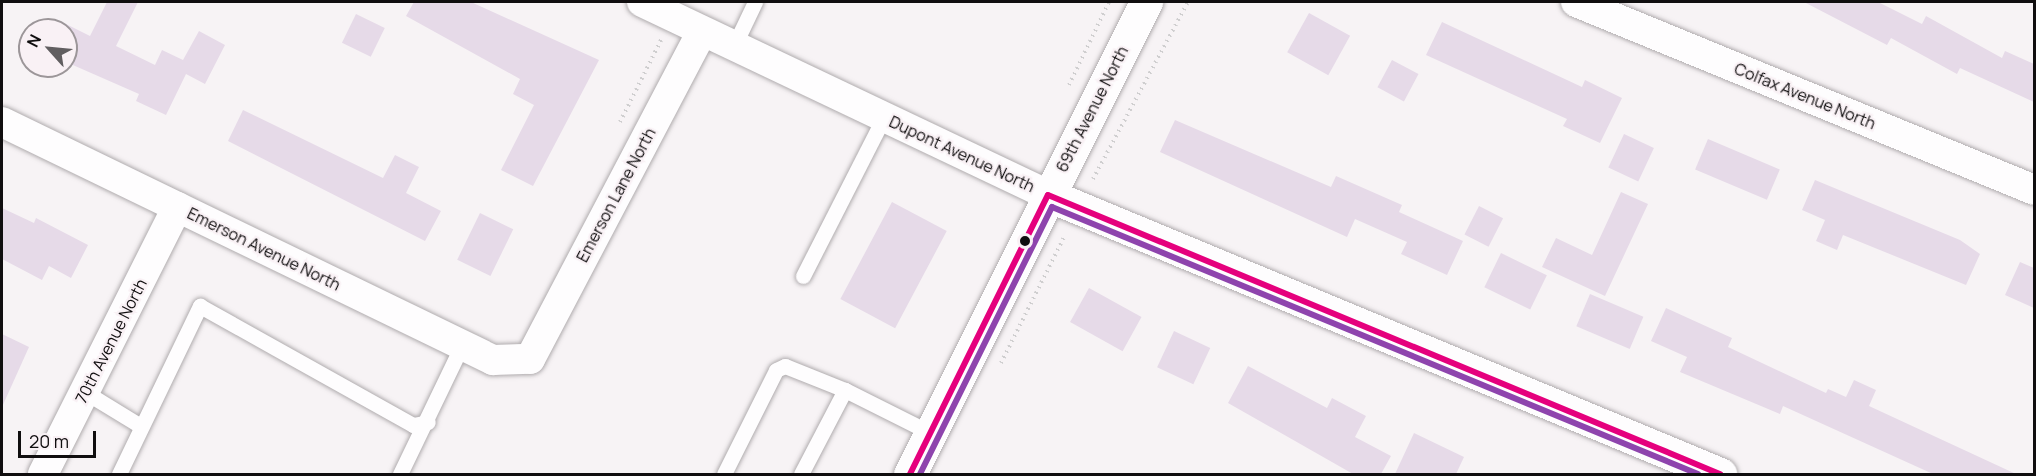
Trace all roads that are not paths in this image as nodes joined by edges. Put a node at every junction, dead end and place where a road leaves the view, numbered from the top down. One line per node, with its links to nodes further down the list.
1 (642, 2): 5 (street, Dupont Avenue North)
2 (755, 2): 6 (lane)
3 (1146, 2): 10 (street, 69th Avenue North)
4 (1576, 2): 9 (street, Colfax Avenue North)
5 (702, 30): 6 (street, Dupont Avenue North); 14 (street, Emerson Lane North)
6 (734, 46): 7 (street, Dupont Avenue North)
7 (884, 117): 10 (street, Dupont Avenue North); 12 (lane)
8 (2, 122): 11 (street, Emerson Avenue North)
9 (2034, 190)
10 (1048, 195): 19 (street, 69th Avenue North); 26 (street, Dupont Avenue North)
11 (177, 207): 13 (street, Emerson Avenue North); 16 (street, 70th Avenue North)
12 (803, 276)
13 (462, 345): 14 (street, Emerson Avenue North); 17 (lane)
14 (530, 359)
15 (845, 390): 19 (lane); 23 (lane); 24 (lane)
16 (85, 392): 18 (lane); 20 (street, 70th Avenue North)
17 (428, 422): 18 (lane); 22 (lane)
18 (139, 425): 21 (lane)
19 (931, 433): 25 (street, 69th Avenue North)
20 (43, 474)
21 (119, 474)
22 (400, 474)
23 (724, 474)
24 (801, 474)
25 (910, 474)
26 (1720, 474)

